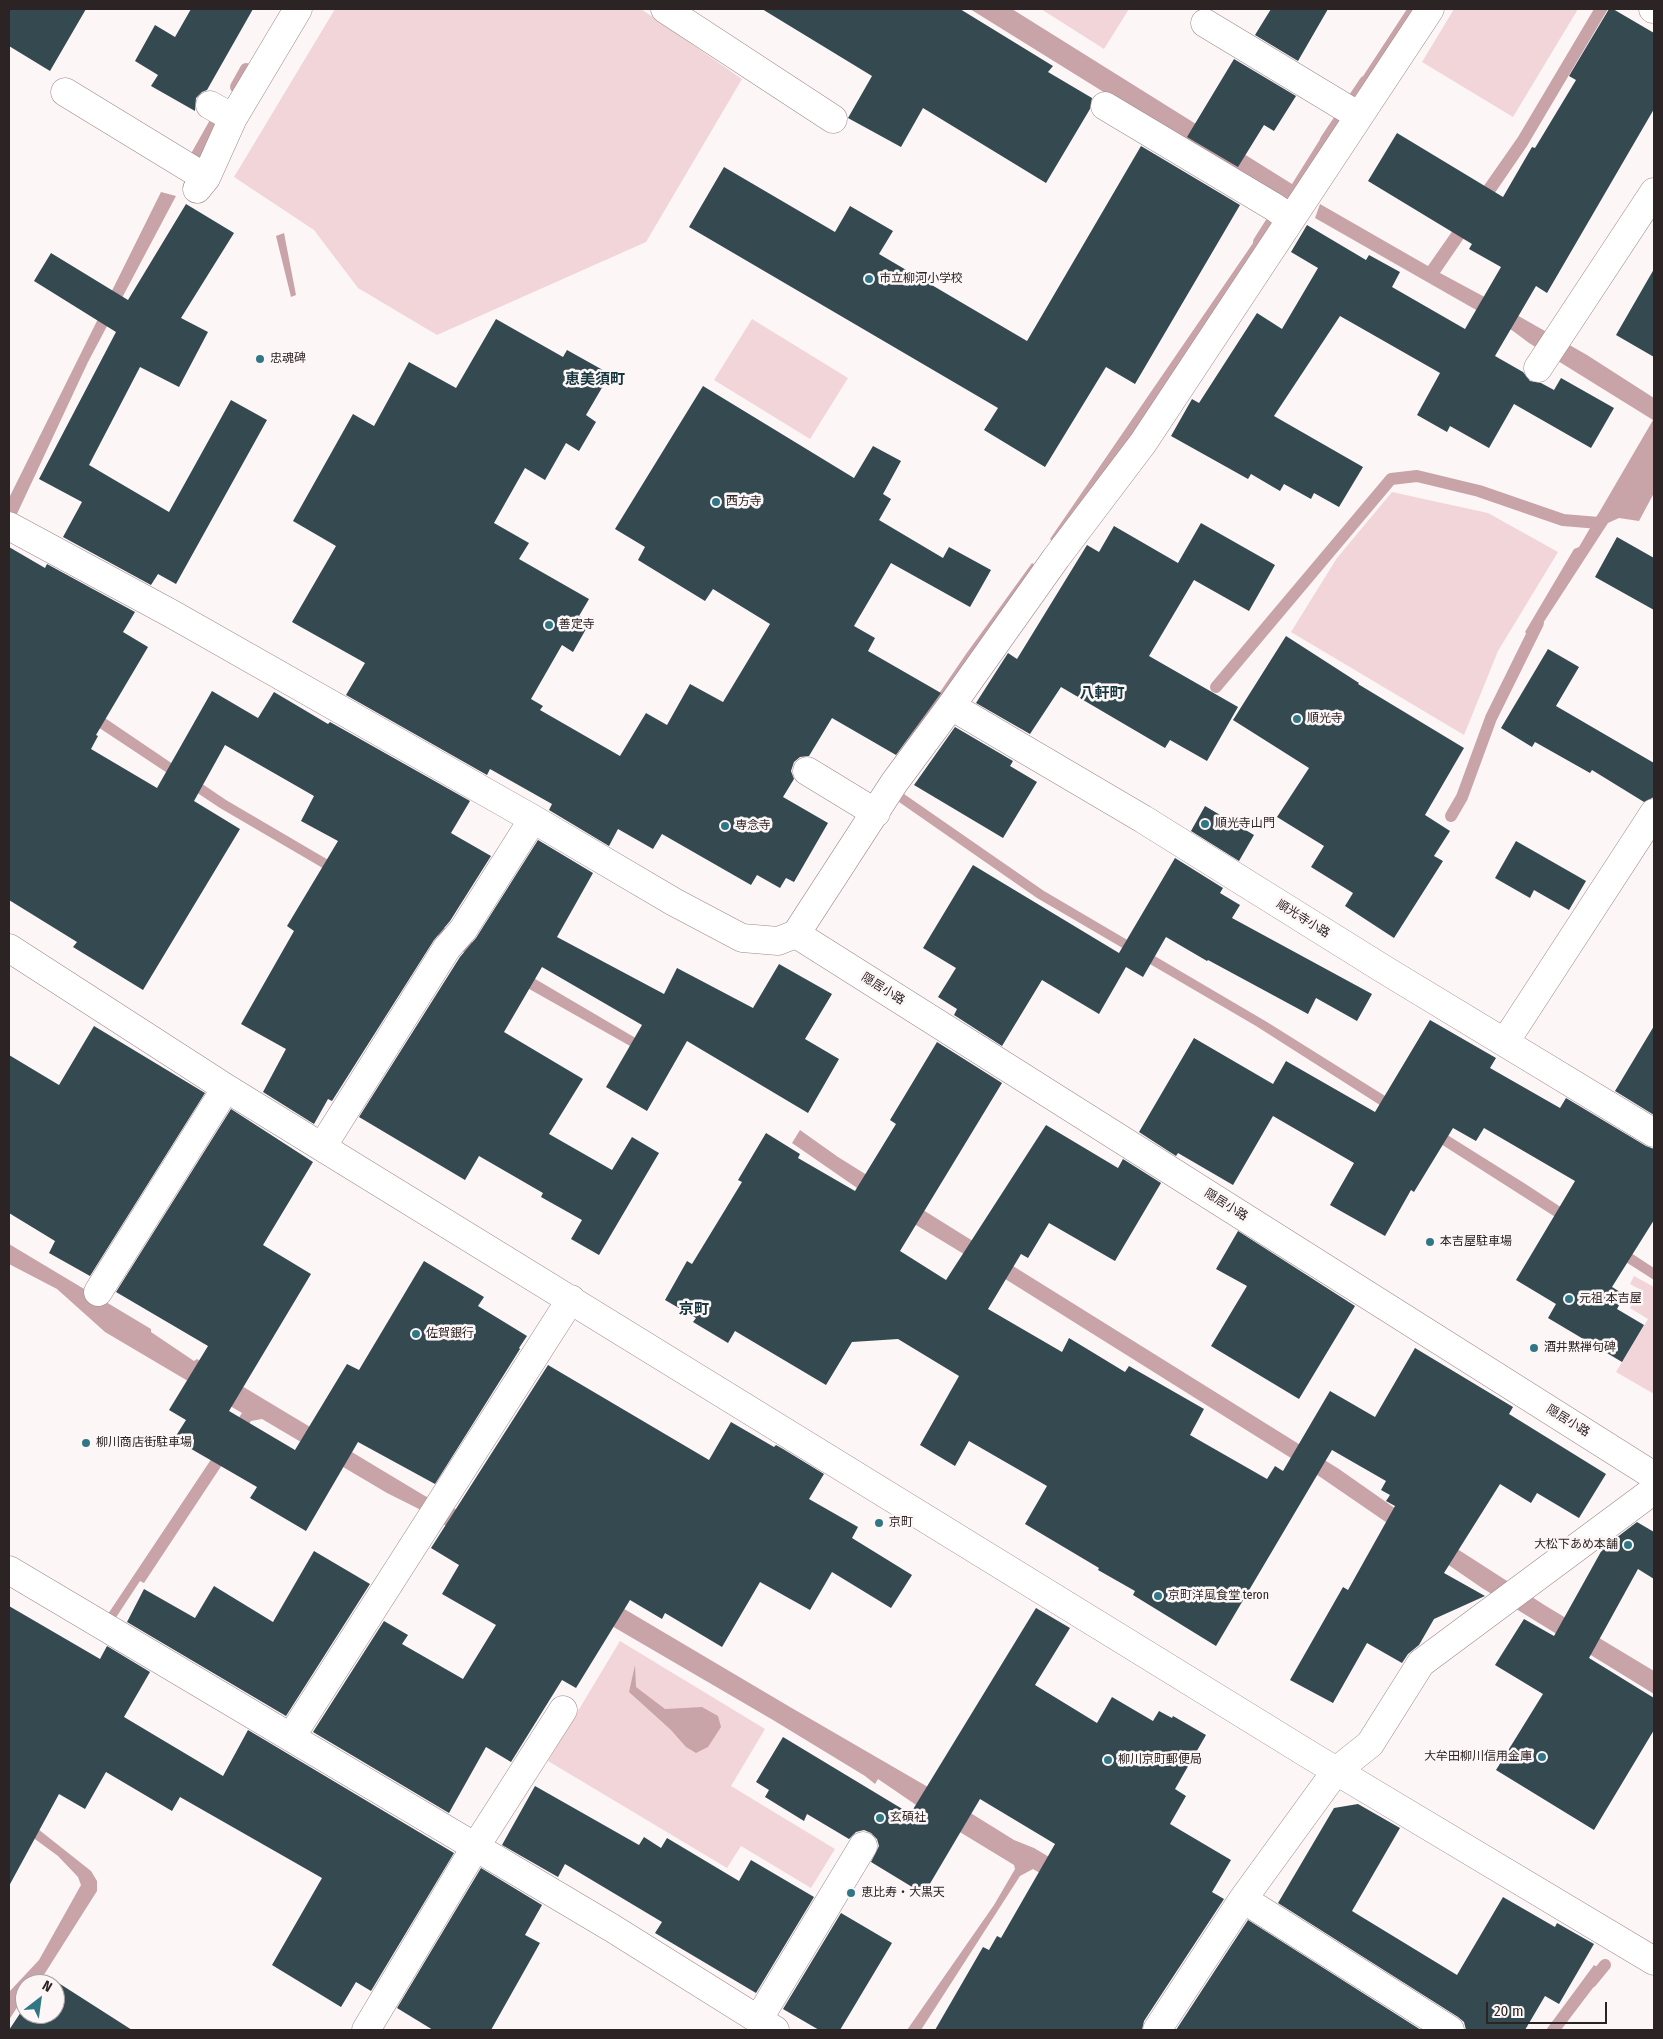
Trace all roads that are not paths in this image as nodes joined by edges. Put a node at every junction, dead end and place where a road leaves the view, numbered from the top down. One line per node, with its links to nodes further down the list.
1 (298, 9): 5 (street)
2 (665, 9): 8 (street)
3 (1430, 9): 7 (street)
4 (1204, 23): 7 (street)
5 (64, 92)
6 (1105, 106): 10 (street)
7 (1350, 110): 10 (street)
8 (833, 119)
9 (1654, 192): 11 (street)
10 (1290, 209): 13 (street)
11 (1538, 368)
12 (13, 529): 17 (street)
13 (951, 706): 15 (street); 20 (street, 順光寺小路)
14 (807, 772): 15 (street)
15 (878, 799): 18 (street)
16 (1654, 813): 20 (street)
17 (534, 818): 18 (street); 23 (street)
18 (796, 934): 26 (street, 隠居小路)
19 (9, 948): 21 (street)
20 (1504, 1042): 22 (street, 順光寺小路)
21 (226, 1088): 23 (street); 24 (street)
22 (1654, 1133)
23 (322, 1147): 25 (street)
24 (98, 1292)
25 (571, 1299): 30 (street); 31 (street)
26 (1654, 1476)
27 (1654, 1490): 31 (street)
28 (9, 1570): 30 (street)
29 (563, 1710): 32 (street)
30 (291, 1737): 32 (street)
31 (1336, 1771): 34 (street); 35 (street)
32 (476, 1846): 36 (street); 37 (street)
33 (863, 1846): 36 (street)
34 (1242, 1898): 38 (street); 39 (street)
35 (1654, 1961)
36 (767, 2025)
37 (366, 2030)
38 (1156, 2030)
39 (1450, 2030)

